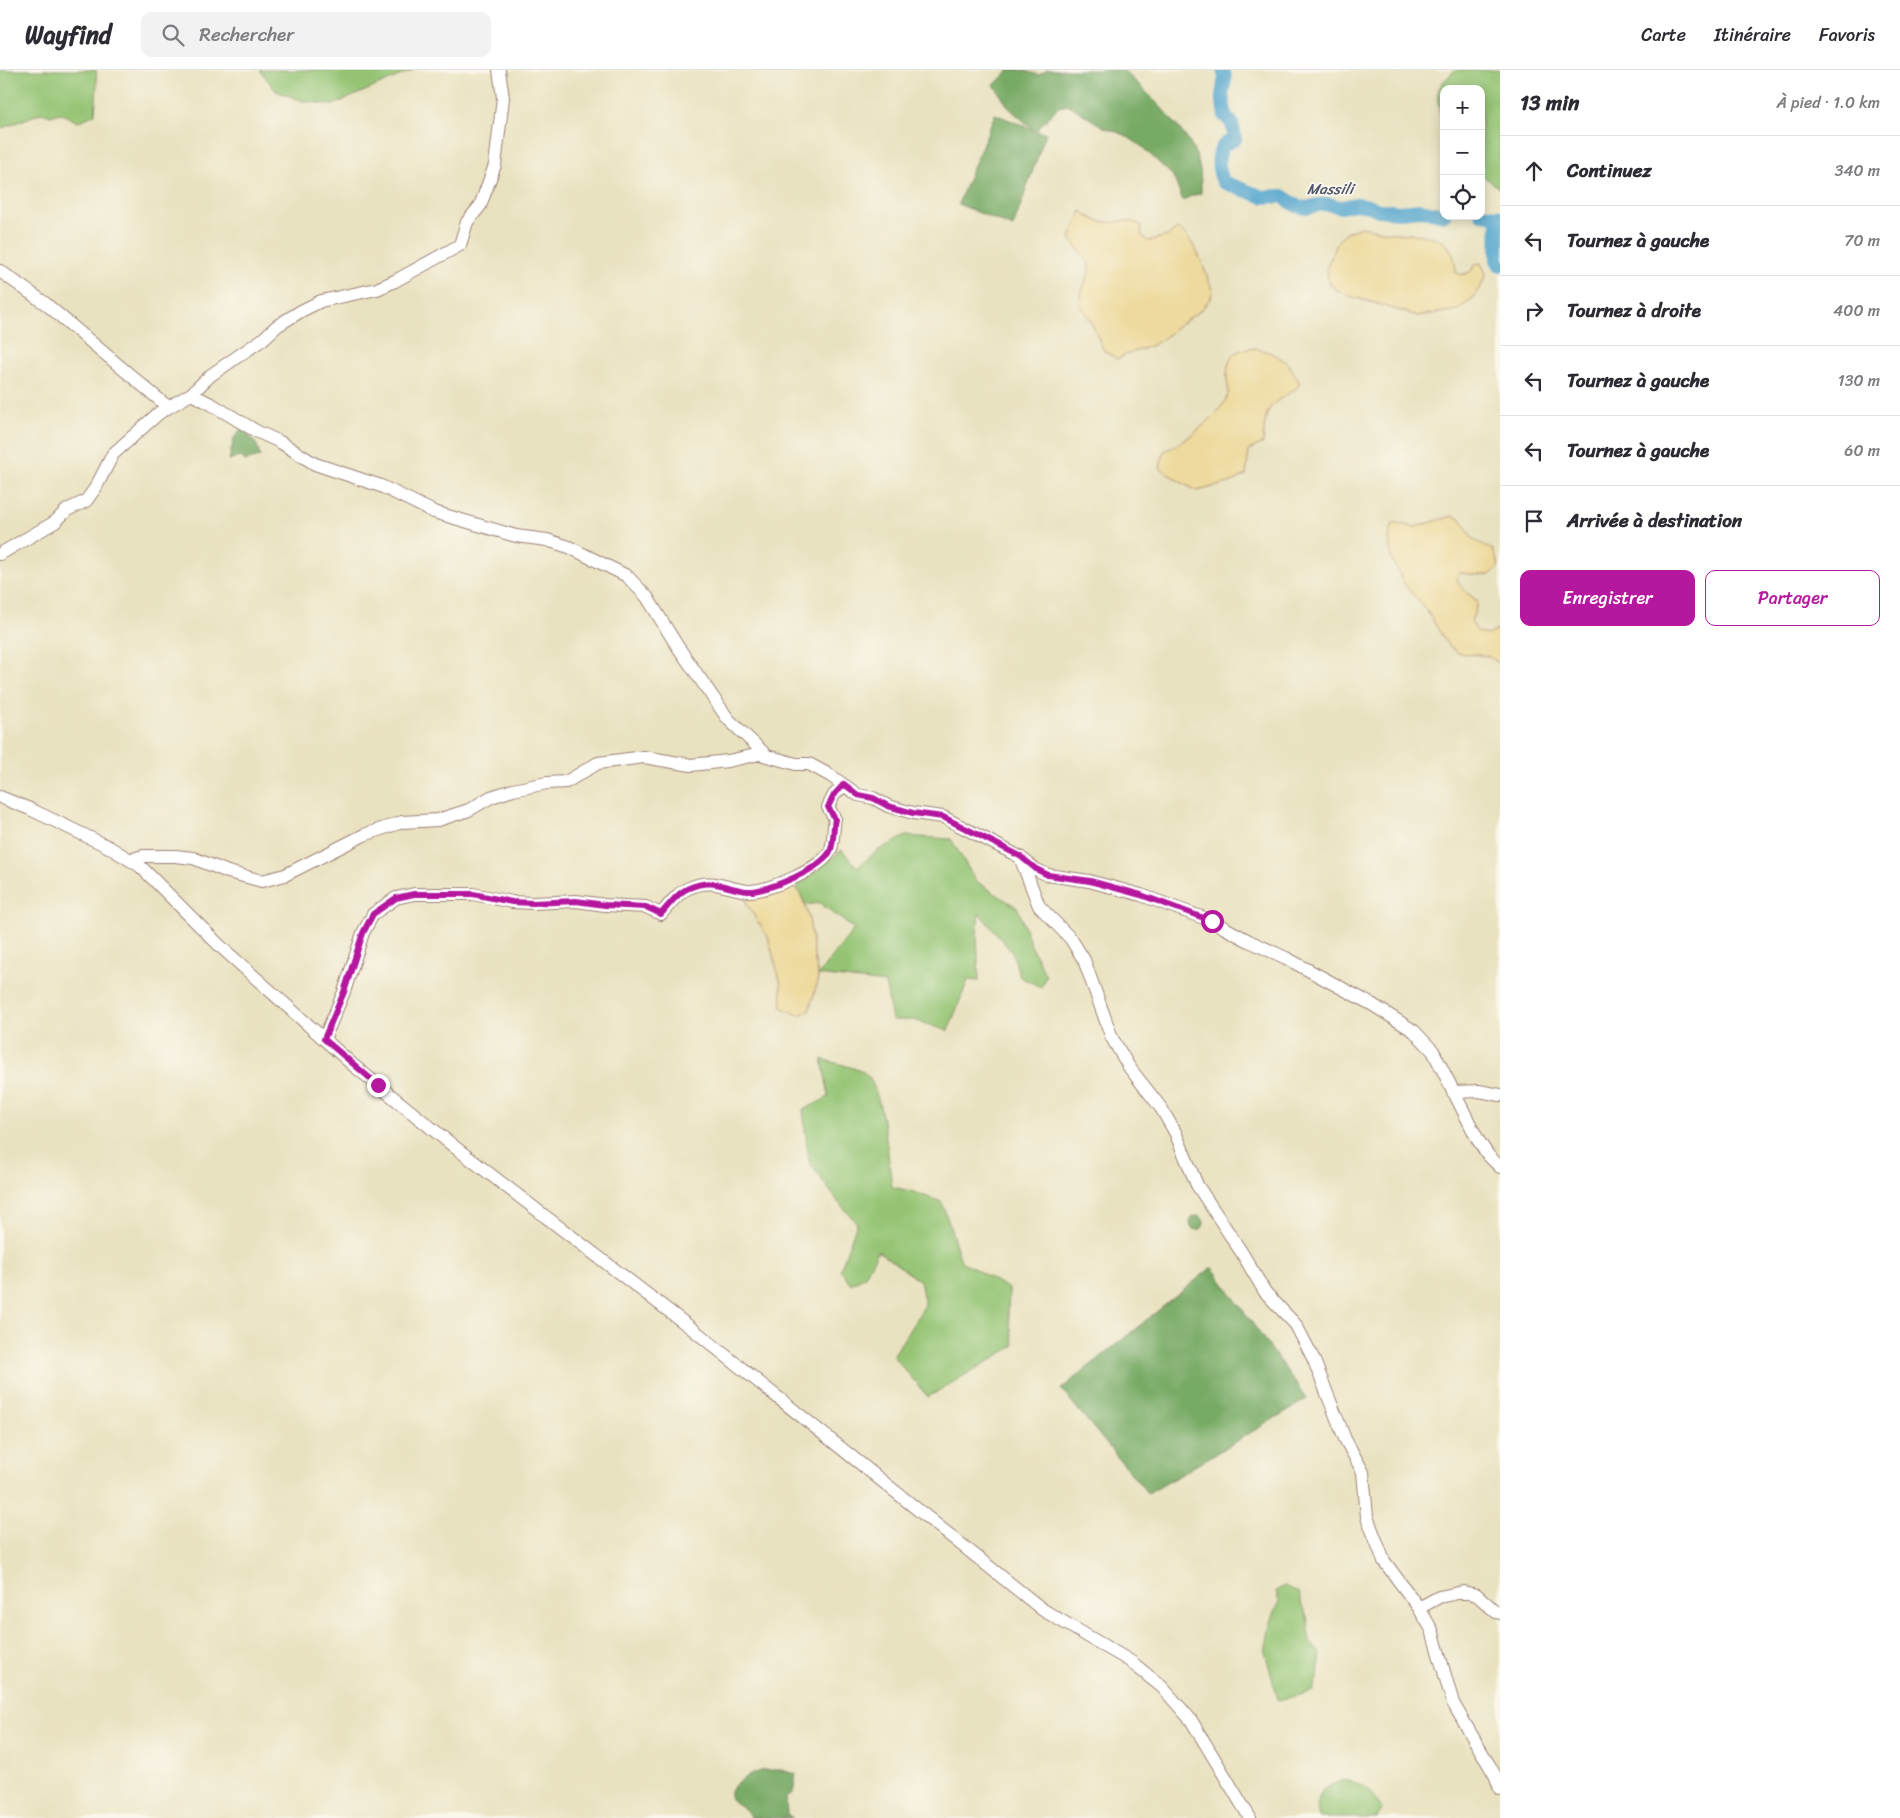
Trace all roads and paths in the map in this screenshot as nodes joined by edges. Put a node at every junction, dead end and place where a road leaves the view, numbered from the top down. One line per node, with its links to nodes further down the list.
1 (499, 70): 3 (street)
2 (0, 271): 4 (street)
3 (191, 394): 4 (street); 6 (street)
4 (168, 408): 5 (street)
5 (0, 554)
6 (767, 756): 7 (street); 10 (street)
7 (844, 784): 9 (street); 11 (street)
8 (0, 797): 10 (street)
9 (1020, 856): 12 (street); 15 (street)
10 (130, 860): 11 (street)
11 (324, 1039): 18 (street)
12 (1453, 1092): 13 (street); 14 (street)
13 (1500, 1095)
14 (1500, 1167)
15 (1419, 1608): 16 (street); 17 (street)
16 (1500, 1613)
17 (1500, 1790)
18 (1250, 1818)

